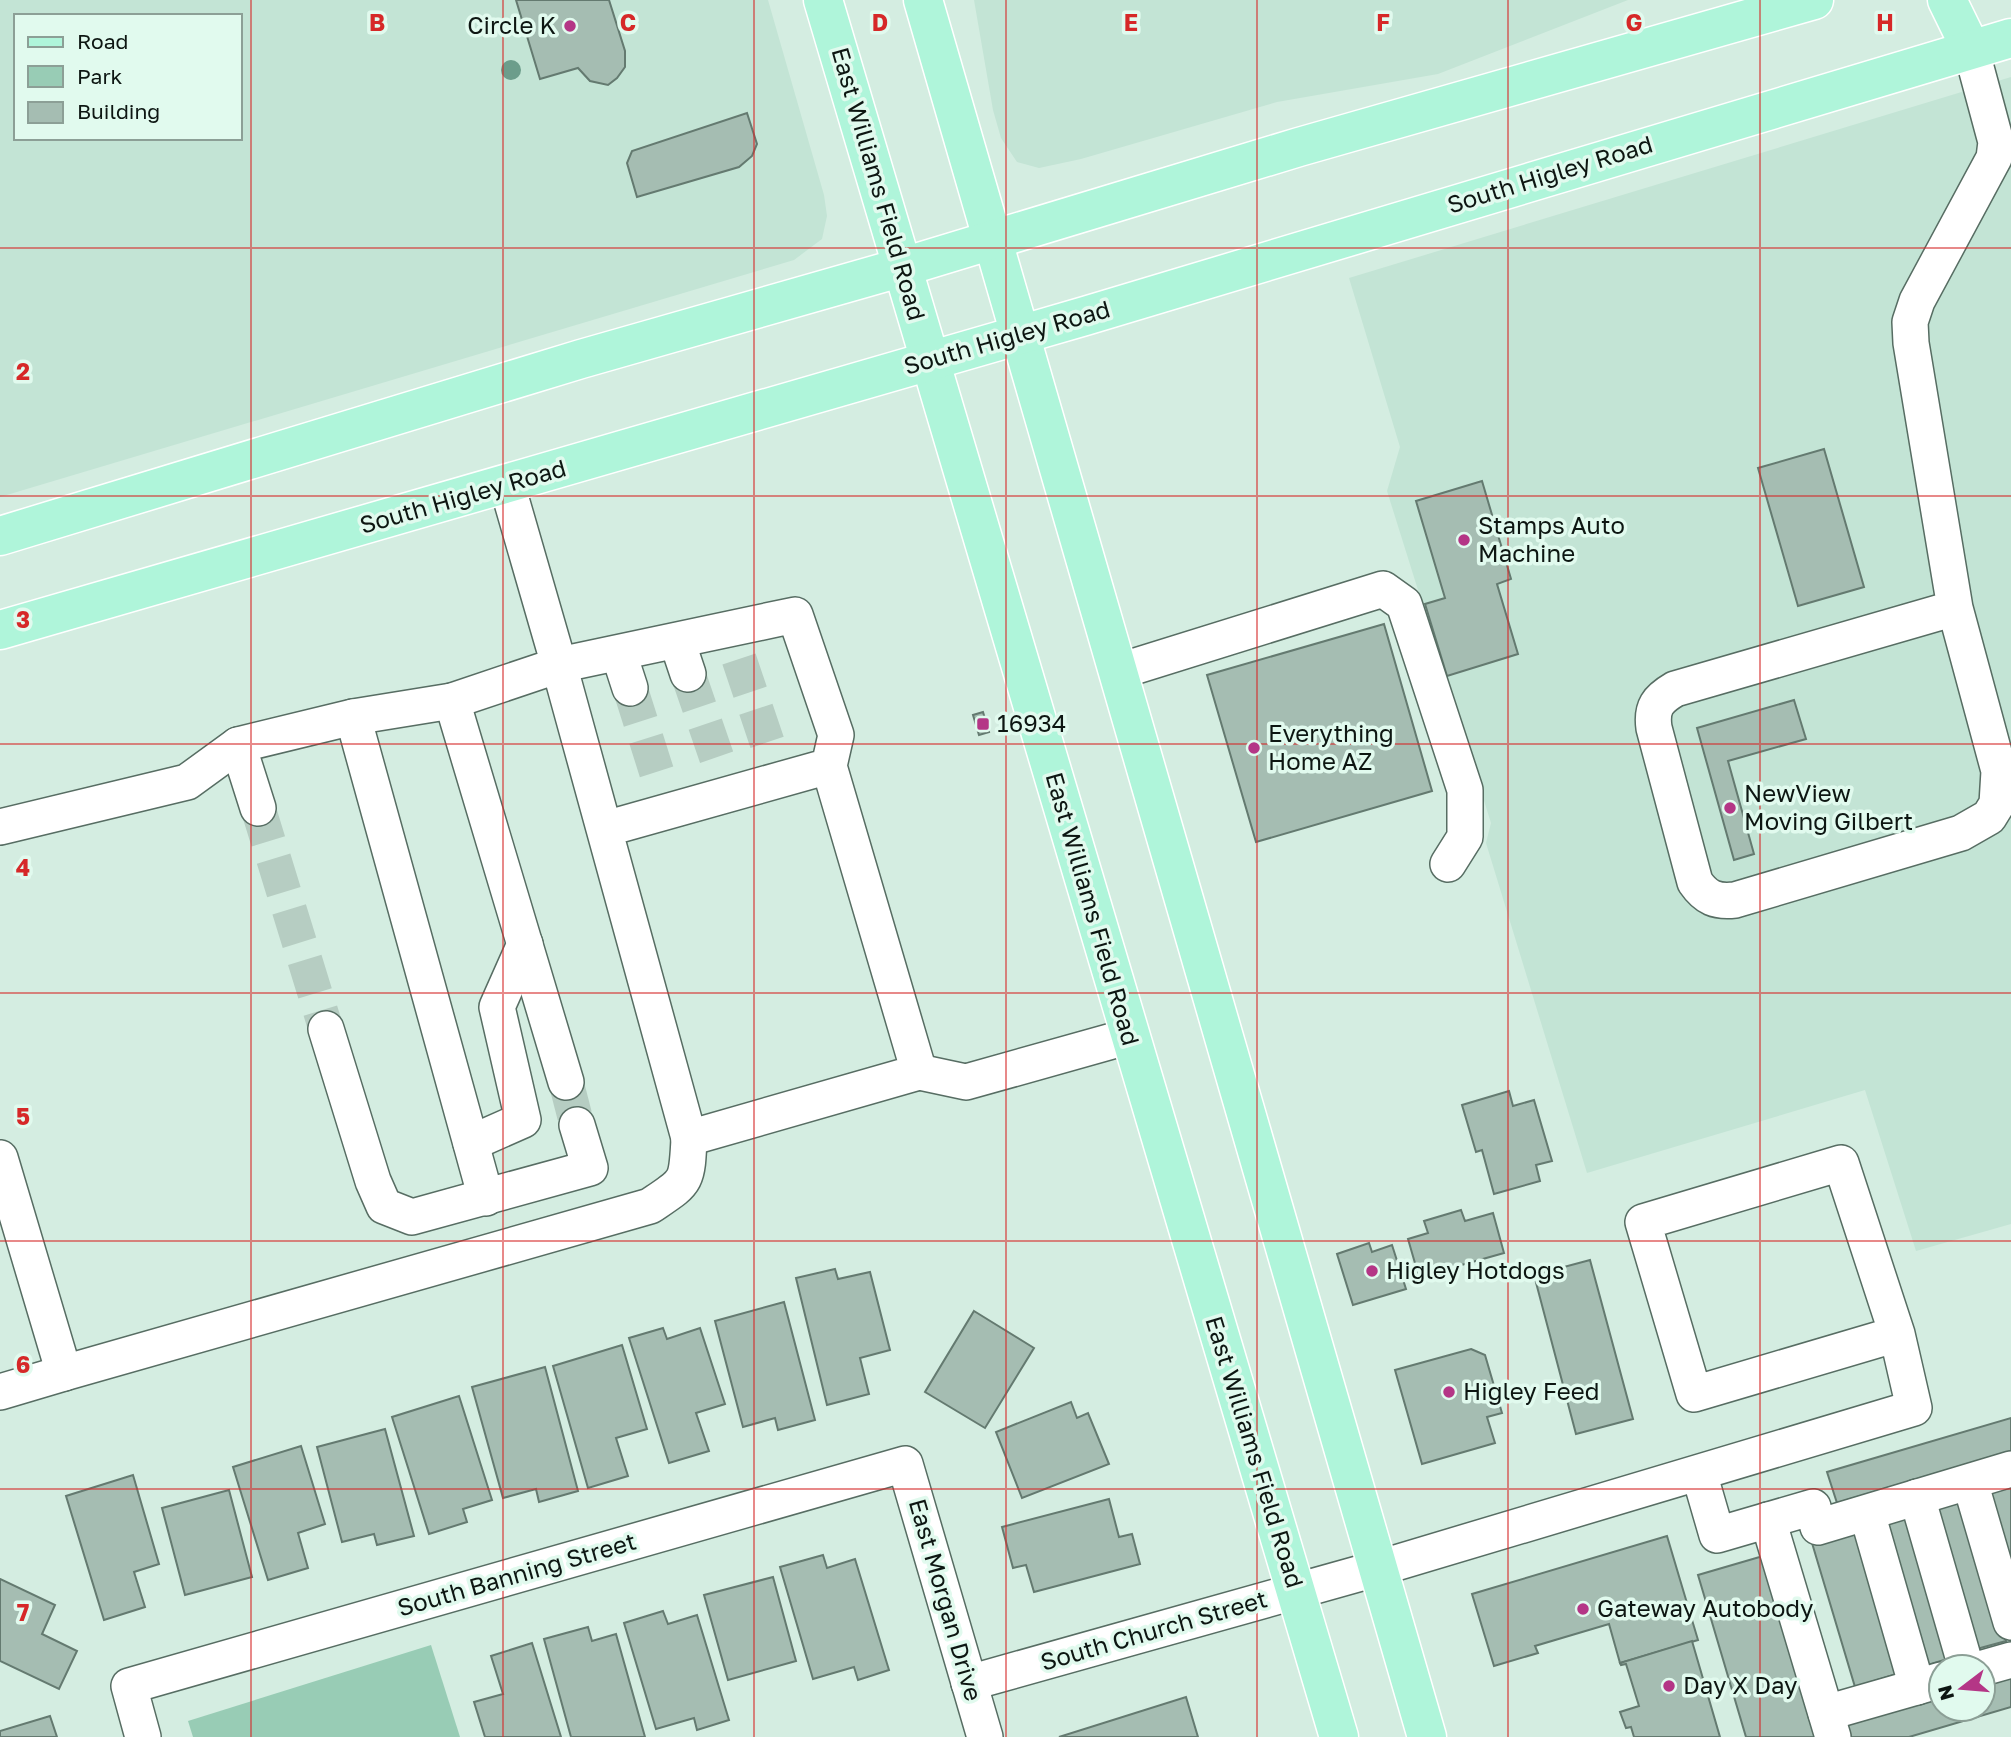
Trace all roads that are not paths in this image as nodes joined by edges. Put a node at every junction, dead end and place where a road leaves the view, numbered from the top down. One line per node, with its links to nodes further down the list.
1 (823, 0): 8 (main road, East Williams Field Road)
2 (923, 0): 7 (main road)
3 (1814, 0): 7 (main road)
4 (1947, 0): 6 (main road)
5 (2011, 38): 6 (main road, South Higley Road)
6 (1971, 50): 9 (main road, South Higley Road); 13 (street)
7 (994, 239): 8 (main road); 9 (main road)
8 (903, 267): 10 (main road, East Williams Field Road); 12 (main road)
9 (1021, 333): 10 (main road, South Higley Road); 18 (main road)
10 (930, 361): 11 (main road, South Higley Road); 31 (main road, East Williams Field Road)
11 (507, 485): 14 (main road, South Higley Road); 17 (street)
12 (0, 536)
13 (1955, 608): 13 (street)
14 (0, 630)
15 (677, 642): 16 (street); 19 (street); 24 (street)
16 (619, 654): 17 (street); 20 (street)
17 (559, 665): 21 (street); 27 (street)
18 (1119, 671): 28 (street); 49 (main road)
19 (688, 674)
20 (630, 688)
21 (452, 701): 22 (street); 29 (street)
22 (354, 717): 23 (street); 36 (street)
23 (238, 745): 25 (street); 26 (street)
24 (829, 766): 27 (street); 32 (street)
25 (258, 808)
26 (0, 827)
27 (605, 829): 35 (street)
28 (1448, 864)
29 (524, 944): 33 (street); 36 (street)
30 (326, 1029): 38 (street)
31 (1130, 1036): 32 (street); 50 (main road, East Williams Field Road)
32 (919, 1072): 35 (street)
33 (566, 1082)
34 (577, 1125): 38 (street)
35 (689, 1138): 40 (street)
36 (471, 1143): 38 (street)
37 (0, 1158): 40 (street)
38 (486, 1198)
39 (1897, 1334): 39 (street); 44 (street, South Church Street)
40 (64, 1373): 41 (street)
41 (0, 1392)
42 (905, 1464): 54 (street, East Morgan Drive); 57 (street, South Banning Street)
43 (2011, 1469): 45 (street)
44 (1699, 1473): 48 (street); 49 (street, South Church Street)
45 (1970, 1482): 46 (street); 51 (street)
46 (1917, 1497): 47 (street); 52 (street)
47 (1867, 1513): 48 (street); 53 (street)
48 (1768, 1520): 56 (street)
49 (1379, 1568): 50 (street, South Church Street); 60 (main road)
50 (1295, 1591): 54 (street, South Church Street); 59 (main road, East Williams Field Road)
51 (2011, 1622)
52 (1962, 1653)
53 (1927, 1678)
54 (969, 1683): 58 (street, East Morgan Drive)
55 (1927, 1685): 56 (street)
56 (1830, 1725)
57 (143, 1737)
58 (985, 1737)
59 (1339, 1737)
60 (1427, 1737)

